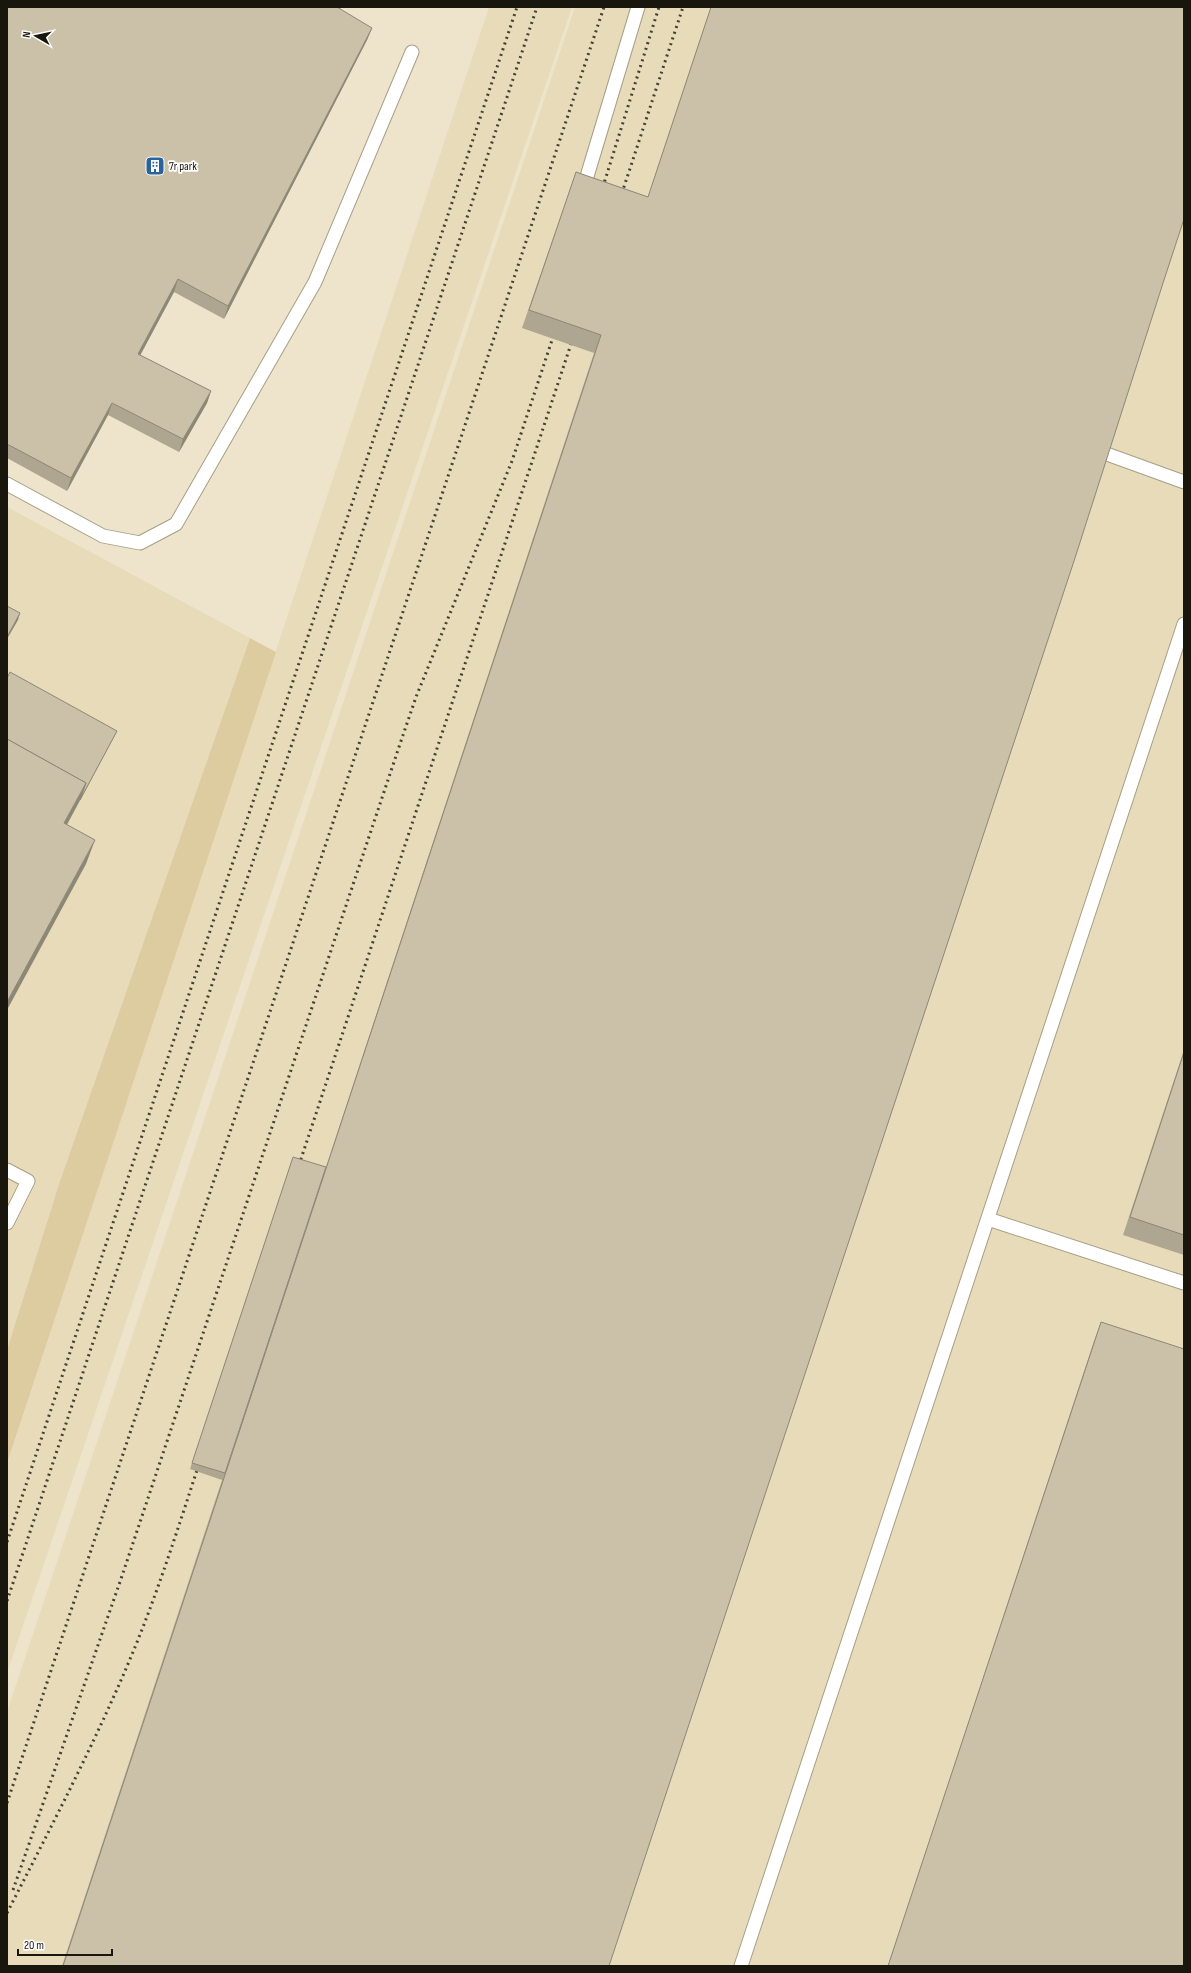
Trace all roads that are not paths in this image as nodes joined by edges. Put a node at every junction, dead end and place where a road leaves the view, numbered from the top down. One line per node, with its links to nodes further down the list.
1 (638, 7): 3 (lane)
2 (412, 52): 6 (lane)
3 (578, 205)
4 (1080, 444): 5 (lane)
5 (1184, 482)
6 (7, 484)
7 (1184, 624): 9 (lane)
8 (7, 1170): 10 (lane)
9 (988, 1219): 11 (lane); 12 (lane)
10 (7, 1223)
11 (1184, 1283)
12 (741, 1966)

